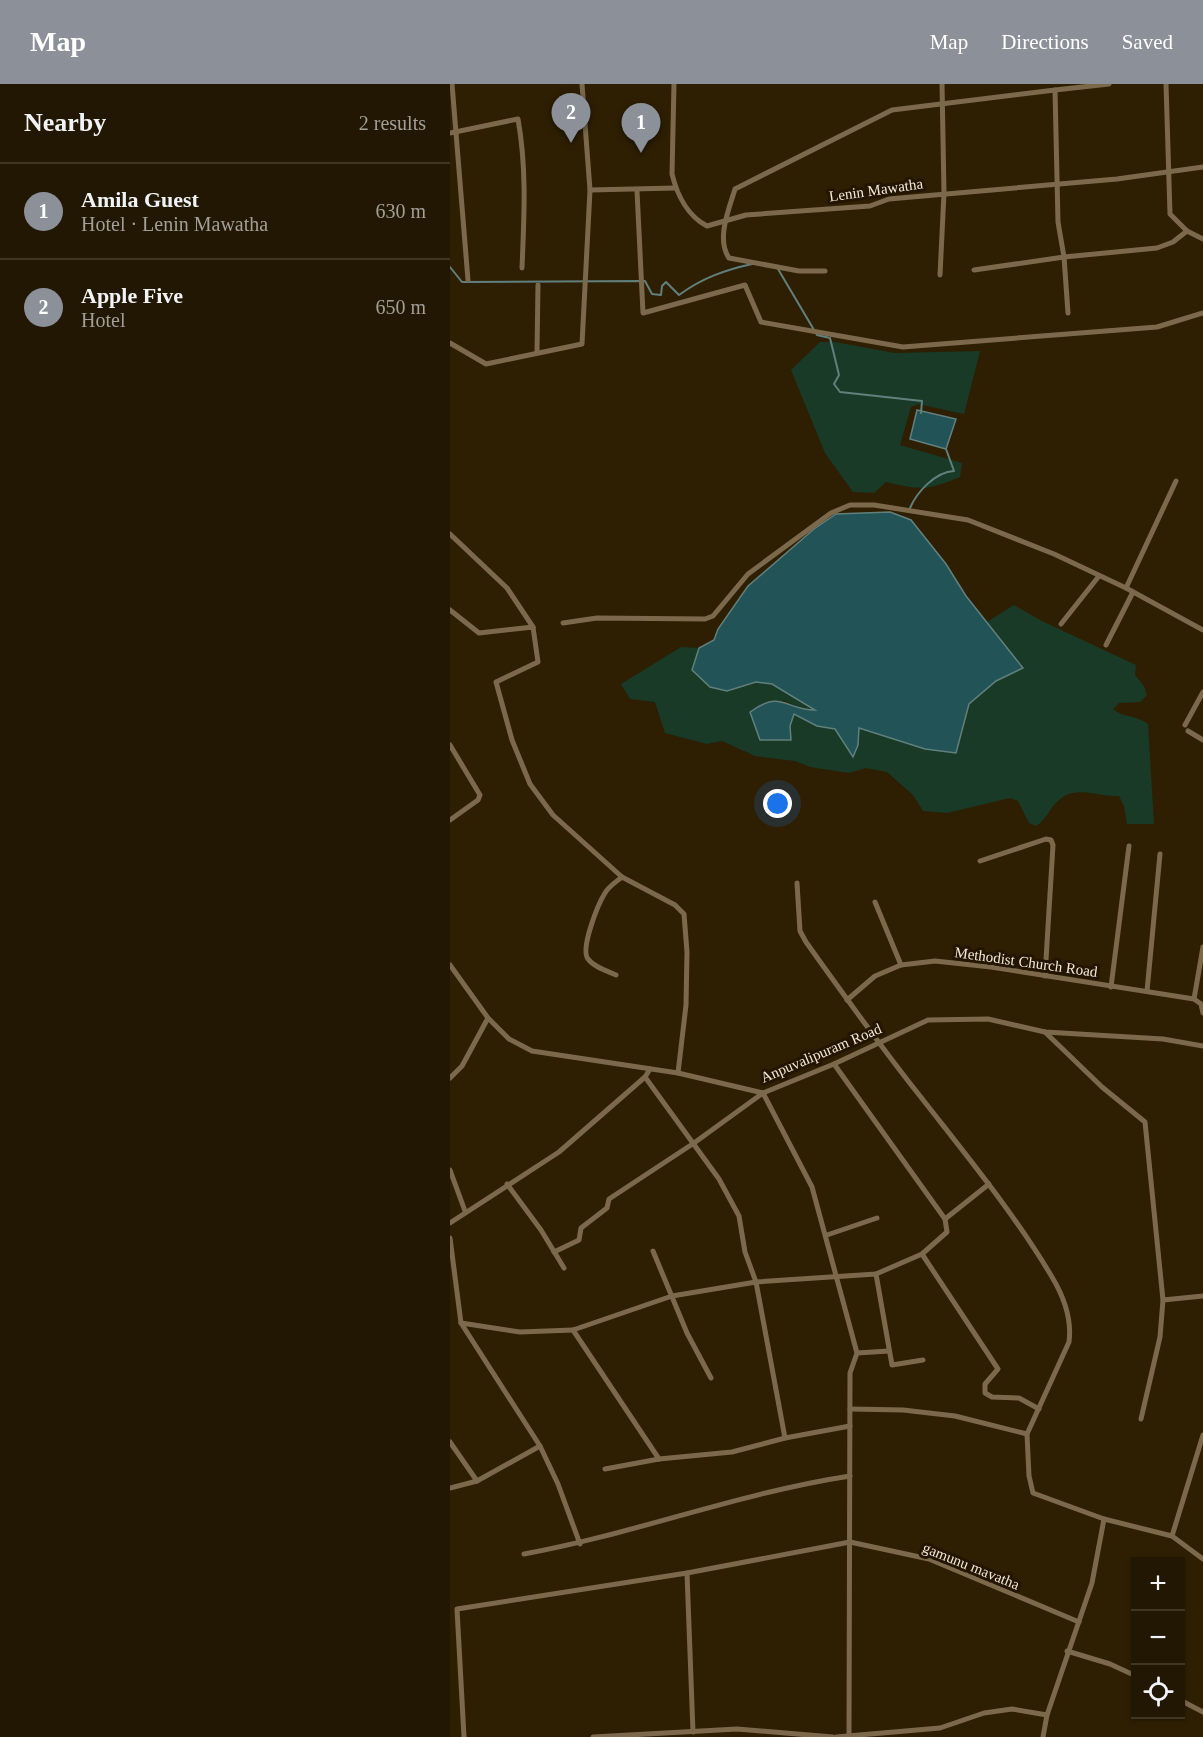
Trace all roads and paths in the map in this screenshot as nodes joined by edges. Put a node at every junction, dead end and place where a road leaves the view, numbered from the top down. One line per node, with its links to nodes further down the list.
1 (453, 84): 9 (street)
2 (582, 84): 15 (street)
3 (674, 84): 14 (street, Lenin Mawatha)
4 (942, 84): 8 (street)
5 (1109, 84): 7 (street)
6 (1166, 84): 12 (street)
7 (1055, 90): 8 (street); 13 (street)
8 (944, 104): 17 (street); 18 (street)
9 (457, 130): 10 (street); 22 (street); 26 (street)
10 (450, 133)
11 (1203, 168): 12 (street, Lenin Mawatha)
12 (1170, 172): 13 (street, Lenin Mawatha); 19 (street)
13 (1057, 183): 17 (street, Lenin Mawatha); 21 (street)
14 (675, 188): 16 (street); 18 (street, Lenin Mawatha)
15 (590, 190): 16 (street); 31 (street)
16 (637, 191): 29 (street)
17 (944, 193): 18 (street, Lenin Mawatha); 25 (street)
18 (724, 222): 24 (street)
19 (1187, 231): 20 (street); 21 (street)
20 (1203, 239)
21 (1064, 257): 23 (street); 28 (street)
22 (522, 268)
23 (974, 270)
24 (825, 271)
25 (940, 275)
26 (468, 280)
27 (538, 285): 31 (street)
28 (1068, 313)
29 (1203, 313)
30 (450, 343): 31 (street)
31 (537, 352)
32 (1176, 481): 35 (street)
33 (450, 534): 40 (street)
34 (1099, 576): 35 (street); 38 (street); 39 (street)
35 (1126, 588): 36 (street)
36 (1133, 592): 41 (street); 42 (street)
37 (450, 610): 40 (street)
38 (563, 623)
39 (1062, 624)
40 (533, 627): 50 (street)
41 (1203, 630)
42 (1106, 645)
43 (1203, 692): 44 (street)
44 (1203, 740)
45 (450, 745): 46 (street)
46 (450, 820)
47 (1129, 846): 58 (street)
48 (1160, 854): 59 (street)
49 (980, 861): 57 (street)
50 (622, 877): 56 (street); 69 (street)
51 (797, 883): 61 (street)
52 (875, 902): 55 (street)
53 (1203, 947): 60 (street)
54 (450, 965): 63 (street, Anpuvalipuram Road)
55 (902, 965): 57 (street, Methodist Church Road); 61 (street, Methodist Church Road)
56 (616, 975)
57 (1045, 976): 58 (street, Methodist Church Road)
58 (1111, 987): 59 (street, Methodist Church Road)
59 (1147, 991): 60 (street, Methodist Church Road)
60 (1194, 999): 62 (street)
61 (847, 1000): 65 (street)
62 (1203, 1013)
63 (488, 1018): 68 (street, Anpuvalipuram Road); 71 (street)
64 (1044, 1032): 65 (street, Anpuvalipuram Road); 66 (street, Anpuvalipuram Road); 92 (street)
65 (878, 1042): 67 (street, Anpuvalipuram Road); 75 (street)
66 (1203, 1046)
67 (834, 1064): 72 (street, Anpuvalipuram Road); 79 (street)
68 (650, 1069): 69 (street, Anpuvalipuram Road); 70 (street)
69 (678, 1073): 72 (street, Anpuvalipuram Road)
70 (645, 1077): 73 (street); 76 (street)
71 (450, 1078)
72 (763, 1093): 73 (street); 81 (street)
73 (694, 1143): 84 (street); 89 (street)
74 (450, 1170): 77 (street)
75 (989, 1184): 79 (street); 100 (street)
76 (507, 1185): 77 (street); 84 (street)
77 (465, 1211): 80 (street)
78 (877, 1218): 81 (street)
79 (945, 1219): 85 (street)
80 (450, 1223)
81 (827, 1235): 88 (street)
82 (450, 1238): 93 (street)
83 (653, 1251): 90 (street)
84 (554, 1252): 86 (street)
85 (922, 1254): 87 (street); 100 (street)
86 (564, 1268)
87 (876, 1274): 88 (street); 95 (street)
88 (838, 1276): 89 (street); 96 (street)
89 (756, 1282): 90 (street); 105 (street)
90 (672, 1296): 94 (street); 98 (street)
91 (1203, 1296): 92 (street)
92 (1163, 1300): 101 (street)
93 (461, 1323): 94 (street); 107 (street)
94 (573, 1330): 108 (street)
95 (889, 1351): 96 (street); 97 (street)
96 (857, 1353): 99 (street)
97 (923, 1360)
98 (711, 1378)
99 (850, 1409): 102 (street); 103 (street)
100 (1039, 1409): 103 (street)
101 (1141, 1419)
102 (850, 1426): 105 (street); 110 (street)
103 (1027, 1434): 113 (street)
104 (1203, 1436): 114 (street)
105 (785, 1438): 108 (street)
106 (450, 1442): 111 (street)
107 (540, 1446): 111 (street); 116 (street)
108 (659, 1459): 109 (street)
109 (605, 1468)
110 (850, 1476): 115 (street); 116 (street)
111 (477, 1481): 112 (street)
112 (450, 1488)
113 (1104, 1519): 114 (street); 122 (street)
114 (1172, 1536): 118 (street)
115 (850, 1542): 119 (street); 122 (street, gamunu mavatha); 129 (street)
116 (580, 1544): 117 (street)
117 (524, 1554)
118 (1203, 1559)
119 (687, 1573): 120 (street); 128 (street)
120 (457, 1609): 121 (street); 130 (street)
121 (450, 1610)
122 (1079, 1622): 123 (street)
123 (1067, 1651): 124 (street); 127 (street)
124 (1131, 1674)
125 (1185, 1703): 126 (street)
126 (1203, 1712)
127 (1047, 1714): 129 (street); 133 (street)
128 (693, 1732): 131 (street); 132 (street)
129 (849, 1734): 132 (street)
130 (464, 1737)
131 (593, 1737)
132 (835, 1737)
133 (1043, 1737)

